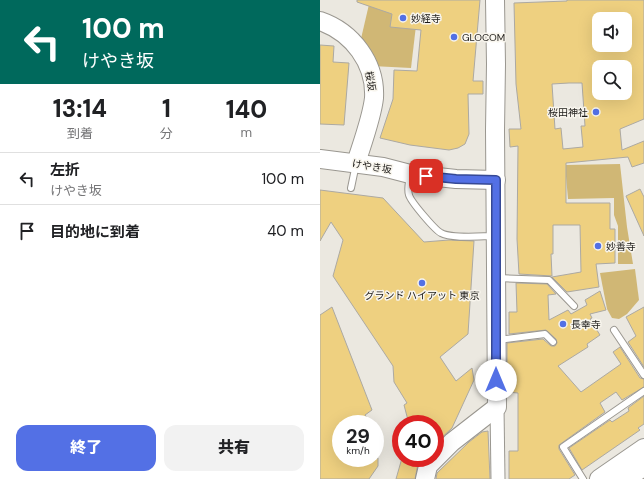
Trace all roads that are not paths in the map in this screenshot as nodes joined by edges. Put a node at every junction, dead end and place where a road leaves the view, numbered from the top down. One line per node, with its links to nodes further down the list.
1 (495, 0): 6 (street)
2 (320, 21): 4 (street, 桜坂)
3 (320, 159): 4 (street, けやき坂)
4 (356, 163): 5 (street, けやき坂); 7 (lane)
5 (410, 174): 6 (street, けやき坂); 8 (lane)
6 (496, 180): 8 (street)
7 (351, 188)
8 (496, 236): 9 (street)
9 (496, 278): 10 (lane); 12 (street)
10 (574, 306)
11 (614, 330): 14 (lane)
12 (496, 340): 13 (lane); 16 (street)
13 (553, 342)
14 (644, 374)
15 (644, 391): 22 (lane)
16 (497, 407): 20 (street); 21 (street)
17 (644, 448): 23 (street)
18 (644, 464): 24 (highway)
19 (644, 474): 25 (street)
20 (425, 479)
21 (498, 479)
22 (583, 479)
23 (599, 479)
24 (623, 479)
25 (637, 479)

